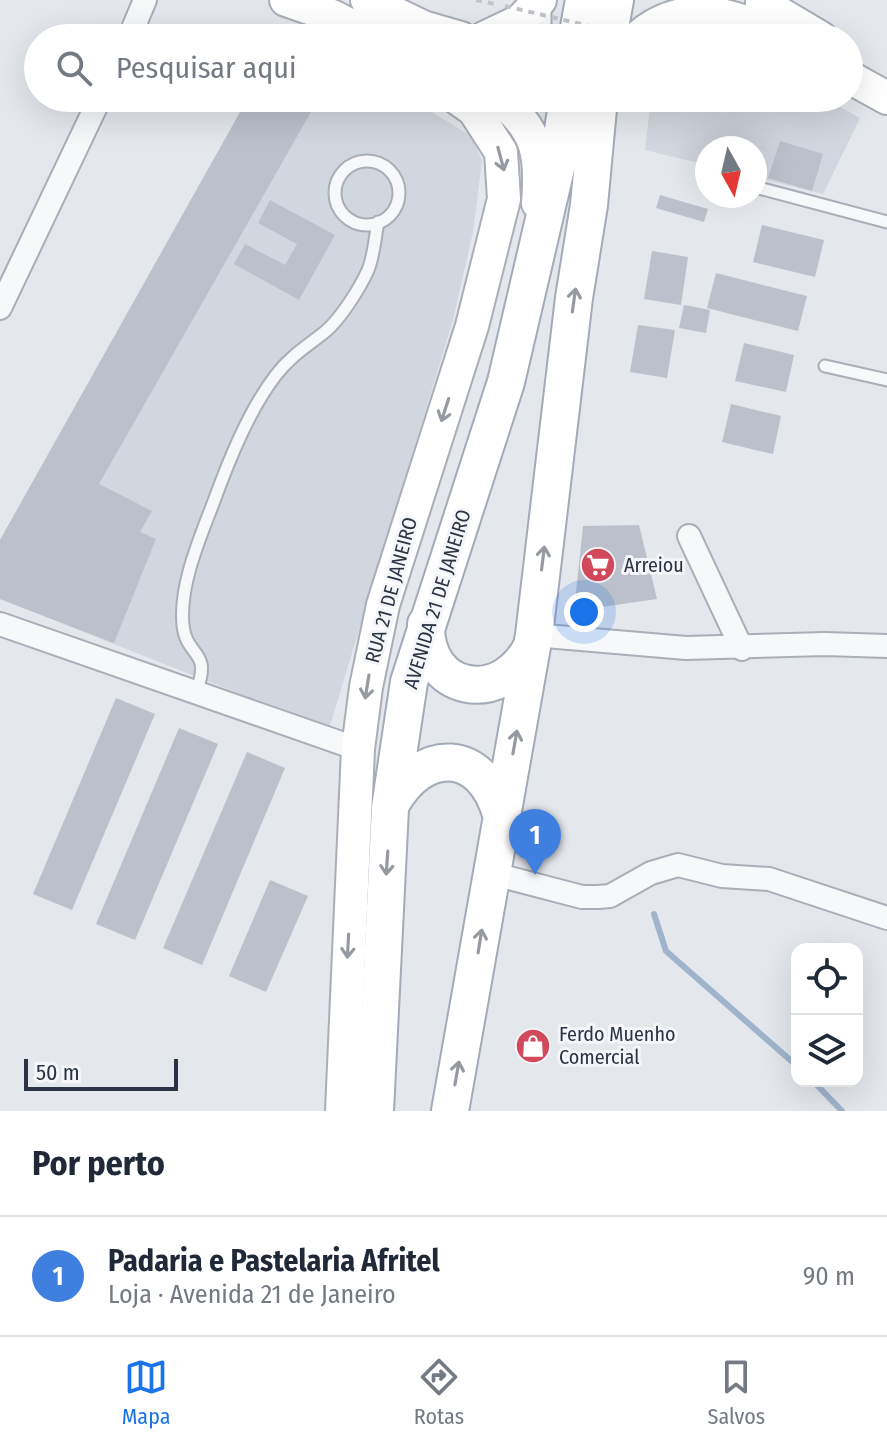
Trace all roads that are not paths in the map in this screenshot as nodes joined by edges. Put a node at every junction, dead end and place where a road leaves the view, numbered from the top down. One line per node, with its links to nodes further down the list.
1 (145, 0): 8 (street)
2 (286, 0): 9 (street)
3 (367, 0): 10 (street)
4 (543, 0): 11 (street); 12 (lane)
5 (584, 0): 13 (main road)
6 (615, 0): 14 (main road)
7 (773, 12): 15 (street); 16 (street)
8 (135, 24)
9 (348, 24)
10 (417, 24)
11 (514, 24)
12 (544, 24)
13 (580, 24)
14 (611, 24)
15 (651, 24)
16 (795, 24)
17 (863, 62): 18 (street)
18 (887, 75)
19 (863, 85): 20 (street)
20 (887, 98)
21 (93, 112): 32 (street)
22 (475, 112): 42 (street, RUA 21 DE JANEIRO, one-way to 42)
23 (516, 112): 31 (street)
24 (560, 112): 31 (main road, AVENIDA 21 DE JANEIRO)
25 (598, 112): 28 (main road)
26 (611, 112): 28 (street)
27 (767, 190): 30 (lane)
28 (589, 205): 38 (main road, one-way to 28)
29 (378, 222): 29 (lane); 41 (lane)
30 (887, 222)
31 (532, 279): 36 (main road, AVENIDA 21 DE JANEIRO)
32 (0, 308)
33 (825, 366): 34 (lane)
34 (887, 380)
35 (689, 536): 40 (street)
36 (426, 622): 38 (main road); 43 (main road, AVENIDA 21 DE JANEIRO)
37 (0, 624): 41 (street)
38 (532, 642): 40 (street); 44 (main road, one-way to 38)
39 (887, 646): 40 (street)
40 (742, 649)
41 (196, 692): 42 (street)
42 (358, 749): 47 (street, RUA 21 DE JANEIRO, one-way to 47)
43 (391, 804): 44 (main road); 48 (main road, AVENIDA 21 DE JANEIRO, one-way to 48)
44 (501, 814): 45 (main road)
45 (490, 873): 46 (street); 49 (main road, one-way to 45)
46 (887, 918)
47 (342, 1111)
48 (375, 1111)
49 (450, 1111)

